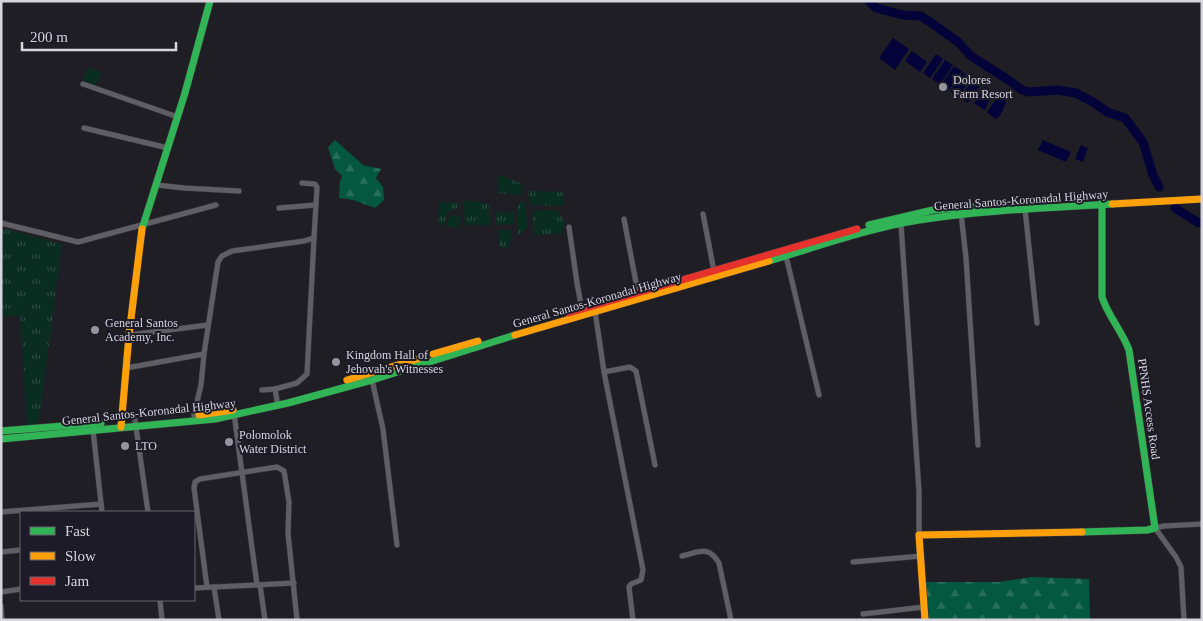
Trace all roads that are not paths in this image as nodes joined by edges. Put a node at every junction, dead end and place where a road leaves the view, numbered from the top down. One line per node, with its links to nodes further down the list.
1 (210, 1): 3 (main road)
2 (83, 84): 3 (street)
3 (178, 117): 5 (main road)
4 (84, 128): 5 (street)
5 (168, 148): 7 (main road)
6 (302, 183): 13 (street)
7 (157, 185): 8 (street); 21 (main road)
8 (239, 191)
9 (1202, 194): 11 (main road, General Santos-Koronadal Highway)
10 (1202, 199): 11 (main road, General Santos-Koronadal Highway)
11 (1102, 202): 15 (main road, General Santos-Koronadal Highway); 16 (main road, General Santos-Koronadal Highway); 56 (main road, PPNHS Access Road)
12 (216, 205): 21 (street)
13 (316, 205): 14 (street); 24 (street)
14 (279, 208)
15 (1025, 210): 16 (main road, General Santos-Koronadal Highway); 30 (street)
16 (960, 211): 20 (main road, General Santos-Koronadal Highway); 23 (main road, General Santos-Koronadal Highway); 48 (street)
17 (703, 214): 26 (street)
18 (624, 219): 27 (street)
19 (1, 222): 21 (street)
20 (901, 223): 23 (main road, General Santos-Koronadal Highway); 57 (street)
21 (143, 225): 32 (main road)
22 (569, 227): 29 (street)
23 (867, 229): 25 (main road, General Santos-Koronadal Highway); 26 (main road, General Santos-Koronadal Highway)
24 (314, 238): 31 (street); 37 (street)
25 (786, 256): 28 (main road, General Santos-Koronadal Highway); 39 (street)
26 (714, 270): 27 (main road, General Santos-Koronadal Highway)
27 (638, 293): 28 (main road, General Santos-Koronadal Highway)
28 (594, 309): 29 (main road, General Santos-Koronadal Highway); 35 (street)
29 (583, 312): 36 (main road, General Santos-Koronadal Highway); 40 (main road, General Santos-Koronadal Highway)
30 (1037, 323)
31 (208, 325): 32 (street); 33 (street)
32 (129, 335): 34 (main road)
33 (204, 354): 34 (street); 42 (street)
34 (126, 368): 44 (main road)
35 (604, 372): 49 (street); 80 (street)
36 (372, 380): 41 (main road, General Santos-Koronadal Highway); 58 (street)
37 (275, 389): 38 (street); 40 (street)
38 (262, 390)
39 (819, 395)
40 (277, 401): 41 (main road, General Santos-Koronadal Highway)
41 (234, 412): 42 (main road, General Santos-Koronadal Highway); 43 (main road, General Santos-Koronadal Highway); 50 (street)
42 (194, 415): 43 (main road, General Santos-Koronadal Highway)
43 (135, 423): 44 (main road, General Santos-Koronadal Highway); 53 (street)
44 (121, 424): 45 (main road, General Santos-Koronadal Highway); 46 (main road, General Santos-Koronadal Highway)
45 (93, 430): 47 (main road, General Santos-Koronadal Highway); 51 (street)
46 (1, 431)
47 (1, 439)
48 (978, 445)
49 (655, 465)
50 (241, 472): 64 (street); 65 (street); 66 (street)
51 (101, 504): 52 (street); 54 (street)
52 (102, 511)
53 (148, 511)
54 (1, 512)
55 (1202, 524): 56 (street)
56 (1154, 528): 57 (main road); 83 (street, PPNHS Access Road)
57 (919, 535): 62 (main road)
58 (397, 545)
59 (20, 550): 60 (street)
60 (1, 552)
61 (682, 556): 81 (street)
62 (921, 556): 63 (street); 73 (main road)
63 (853, 562)
64 (294, 583): 65 (street); 79 (street)
65 (258, 585): 67 (street); 78 (street)
66 (207, 587): 67 (street); 68 (street)
67 (214, 587): 77 (street)
68 (195, 588)
69 (20, 589): 70 (street)
70 (1, 592)
71 (160, 601): 76 (street)
72 (1, 606): 75 (street)
73 (924, 607): 74 (street); 82 (main road)
74 (863, 614)
75 (2, 620)
76 (162, 620)
77 (219, 620)
78 (265, 620)
79 (297, 620)
80 (633, 620)
81 (731, 620)
82 (924, 620)
83 (1184, 620)

